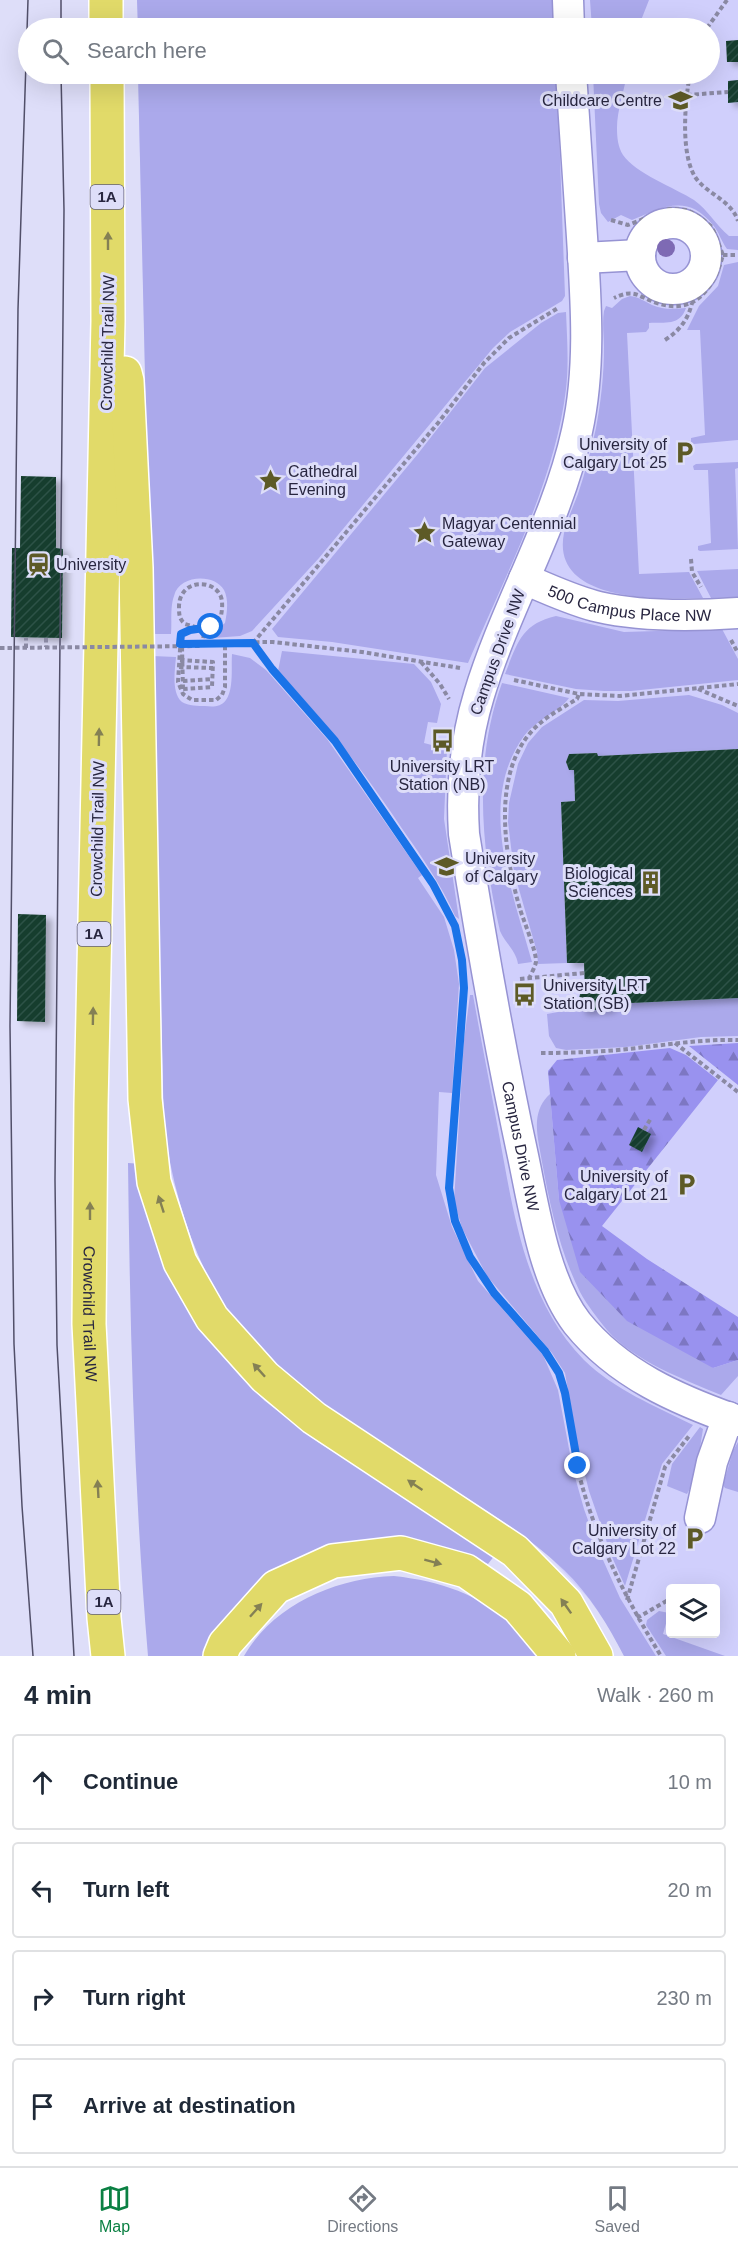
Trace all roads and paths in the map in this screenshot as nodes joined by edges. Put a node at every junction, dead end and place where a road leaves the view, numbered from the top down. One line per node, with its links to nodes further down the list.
1 (106, 0): 4 (highway)
2 (568, 0): 5 (street)
3 (727, 0): 6 (path)
4 (106, 18)
5 (568, 18)
6 (714, 18)
7 (106, 84): 21 (highway, Crowchild Trail NW / 1A, one-way to 7)
8 (572, 84): 17 (street, Campus Drive NW)
9 (689, 84): 11 (path)
10 (728, 92): 11 (path)
11 (687, 95): 13 (path)
12 (611, 220): 15 (path)
13 (738, 220)
14 (640, 255): 17 (street)
15 (723, 255): 16 (path); 19 (path)
16 (738, 255)
17 (583, 258): 25 (street, Campus Drive NW)
18 (610, 298): 19 (path)
19 (692, 303): 22 (path)
20 (566, 304): 29 (path)
21 (108, 321): 65 (highway, Crowchild Trail NW / 1A, one-way to 21); 68 (highway, one-way to 21)
22 (664, 340)
23 (691, 559): 24 (path)
24 (692, 572)
25 (525, 579): 26 (street, 500 Campus Place NW); 59 (street, Campus Drive NW)
26 (738, 613)
27 (26, 638): 34 (path)
28 (46, 638): 32 (path)
29 (253, 643): 30 (path); 36 (path); 48 (path)
30 (225, 644): 31 (path); 37 (path)
31 (181, 645): 31 (path, bridge); 32 (path, bridge); 35 (path); 42 (path, bridge)
32 (46, 647): 34 (path, bridge)
33 (0, 648): 34 (path, bridge)
34 (26, 648)
35 (180, 660): 37 (path); 38 (path)
36 (420, 661): 39 (path); 46 (path)
37 (179, 667): 38 (path)
38 (213, 668): 41 (path)
39 (466, 669)
40 (504, 678): 45 (path)
41 (213, 679): 42 (path); 42 (path, bridge)
42 (183, 681)
43 (738, 684): 44 (path)
44 (698, 689): 45 (path); 47 (path)
45 (579, 694): 50 (path)
46 (450, 702)
47 (738, 706)
48 (450, 915)
49 (585, 973): 50 (path)
50 (529, 979): 51 (path)
51 (520, 980)
52 (463, 998): 62 (path)
53 (738, 1040): 54 (path)
54 (675, 1043): 55 (path); 56 (path)
55 (541, 1053)
56 (738, 1092)
57 (651, 1118): 58 (path)
58 (644, 1130)
59 (733, 1419): 61 (street)
60 (691, 1434): 62 (path)
61 (700, 1518)
62 (627, 1600): 64 (path)
63 (666, 1601): 64 (path)
64 (637, 1618): 69 (path)
65 (108, 1656)
66 (220, 1656): 67 (highway, one-way to 67)
67 (559, 1656)
68 (596, 1656)
69 (660, 1656)

